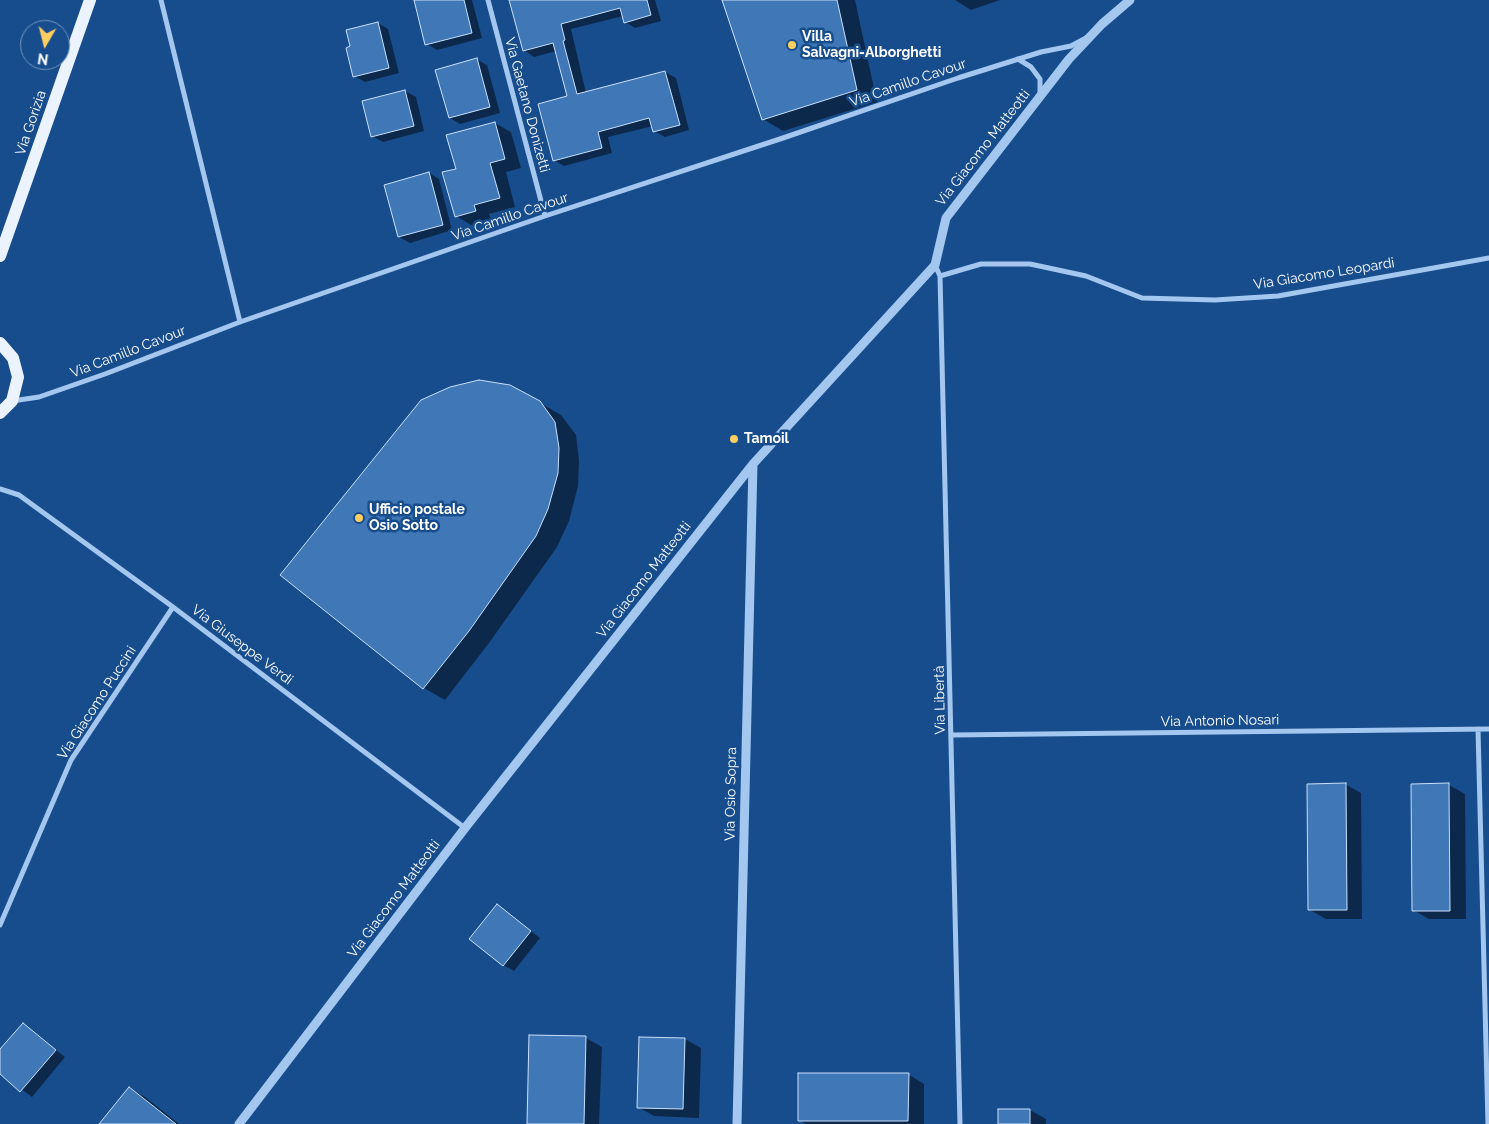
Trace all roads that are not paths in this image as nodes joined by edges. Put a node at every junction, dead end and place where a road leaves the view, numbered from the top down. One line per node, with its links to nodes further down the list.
1 (90, 0): 9 (main road, Via Gorizia)
2 (161, 0): 13 (street)
3 (488, 0): 8 (street, Via Gaetano Donizetti)
4 (1130, 0): 5 (street, Via Giacomo Matteotti)
5 (1090, 36): 6 (street, Via Camillo Cavour); 7 (street, Via Giacomo Matteotti)
6 (1018, 59): 7 (street); 8 (street, Via Camillo Cavour)
7 (1040, 96): 11 (street, Via Giacomo Matteotti)
8 (545, 216): 13 (street, Via Camillo Cavour)
9 (0, 256)
10 (1489, 258): 12 (street, Via Giacomo Leopardi)
11 (935, 265): 12 (street); 17 (street, Via Giacomo Matteotti)
12 (940, 276): 22 (street, Via Libertà)
13 (240, 322): 15 (street, Via Camillo Cavour)
14 (0, 343): 15 (main road)
15 (12, 401): 16 (main road)
16 (0, 413)
17 (753, 464): 23 (street, Via Giacomo Matteotti); 26 (street, Via Osio Sopra)
18 (0, 490): 19 (street, Via Giuseppe Verdi)
19 (173, 607): 23 (street, Via Giuseppe Verdi); 24 (street, Via Giacomo Puccini)
20 (1478, 729): 21 (street, Via Antonio Nosari); 22 (street, Via Antonio Nosari); 28 (street)
21 (1489, 729)
22 (952, 736): 27 (street, Via Libertà)
23 (465, 828): 25 (street, Via Giacomo Matteotti)
24 (0, 925)
25 (239, 1124)
26 (737, 1124)
27 (960, 1124)
28 (1488, 1124)

